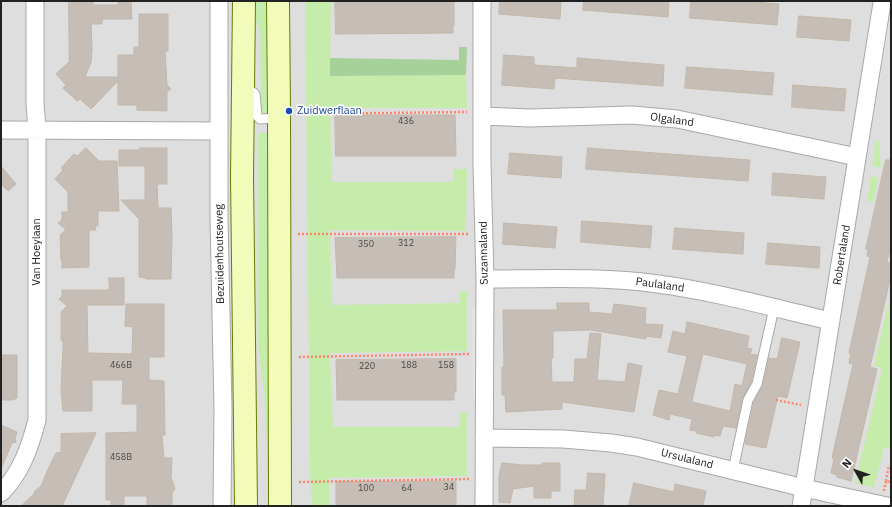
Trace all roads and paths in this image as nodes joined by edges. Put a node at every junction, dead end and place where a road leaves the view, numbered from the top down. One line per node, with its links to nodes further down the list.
1 (35, 1): 10 (street, Van Hoeylaan)
2 (219, 1): 12 (street, Bezuidenhoutseweg)
3 (244, 1): 7 (main road, Bezuidenhoutseweg)
4 (278, 1): 9 (main road)
5 (482, 1): 8 (street, Suzannaland)
6 (884, 2): 13 (street, Robertaland)
7 (242, 84): 9 (lane); 32 (main road, Bezuidenhoutseweg)
8 (483, 114): 9 (path); 13 (street, Olgaland); 15 (street, Suzannaland)
9 (289, 116): 33 (main road)
10 (37, 129): 11 (street); 12 (street); 30 (street, Van Hoeylaan)
11 (1, 130)
12 (219, 131): 31 (street, Bezuidenhoutseweg)
13 (857, 157): 18 (street, Robertaland)
14 (298, 234): 15 (path)
15 (483, 234): 16 (street, Suzannaland)
16 (485, 279): 17 (street, Paulaland); 23 (street, Suzannaland)
17 (774, 308): 18 (street, Paulaland); 25 (lane)
18 (831, 321): 22 (street, Robertaland)
19 (469, 354): 20 (path)
20 (299, 357)
21 (776, 400): 22 (path)
22 (817, 408): 29 (street, Robertaland)
23 (484, 438): 25 (street, Ursulaland); 26 (street, Suzannaland)
24 (889, 465): 27 (path)
25 (733, 470): 29 (street, Ursulaland)
26 (484, 479): 28 (path); 34 (street, Suzannaland)
27 (886, 481)
28 (299, 482)
29 (804, 488): 35 (street, Robertaland); 36 (street, Ursulaland)
30 (1, 493)
31 (222, 506)
32 (246, 506)
33 (280, 506)
34 (484, 506)
35 (801, 506)
36 (887, 506)

